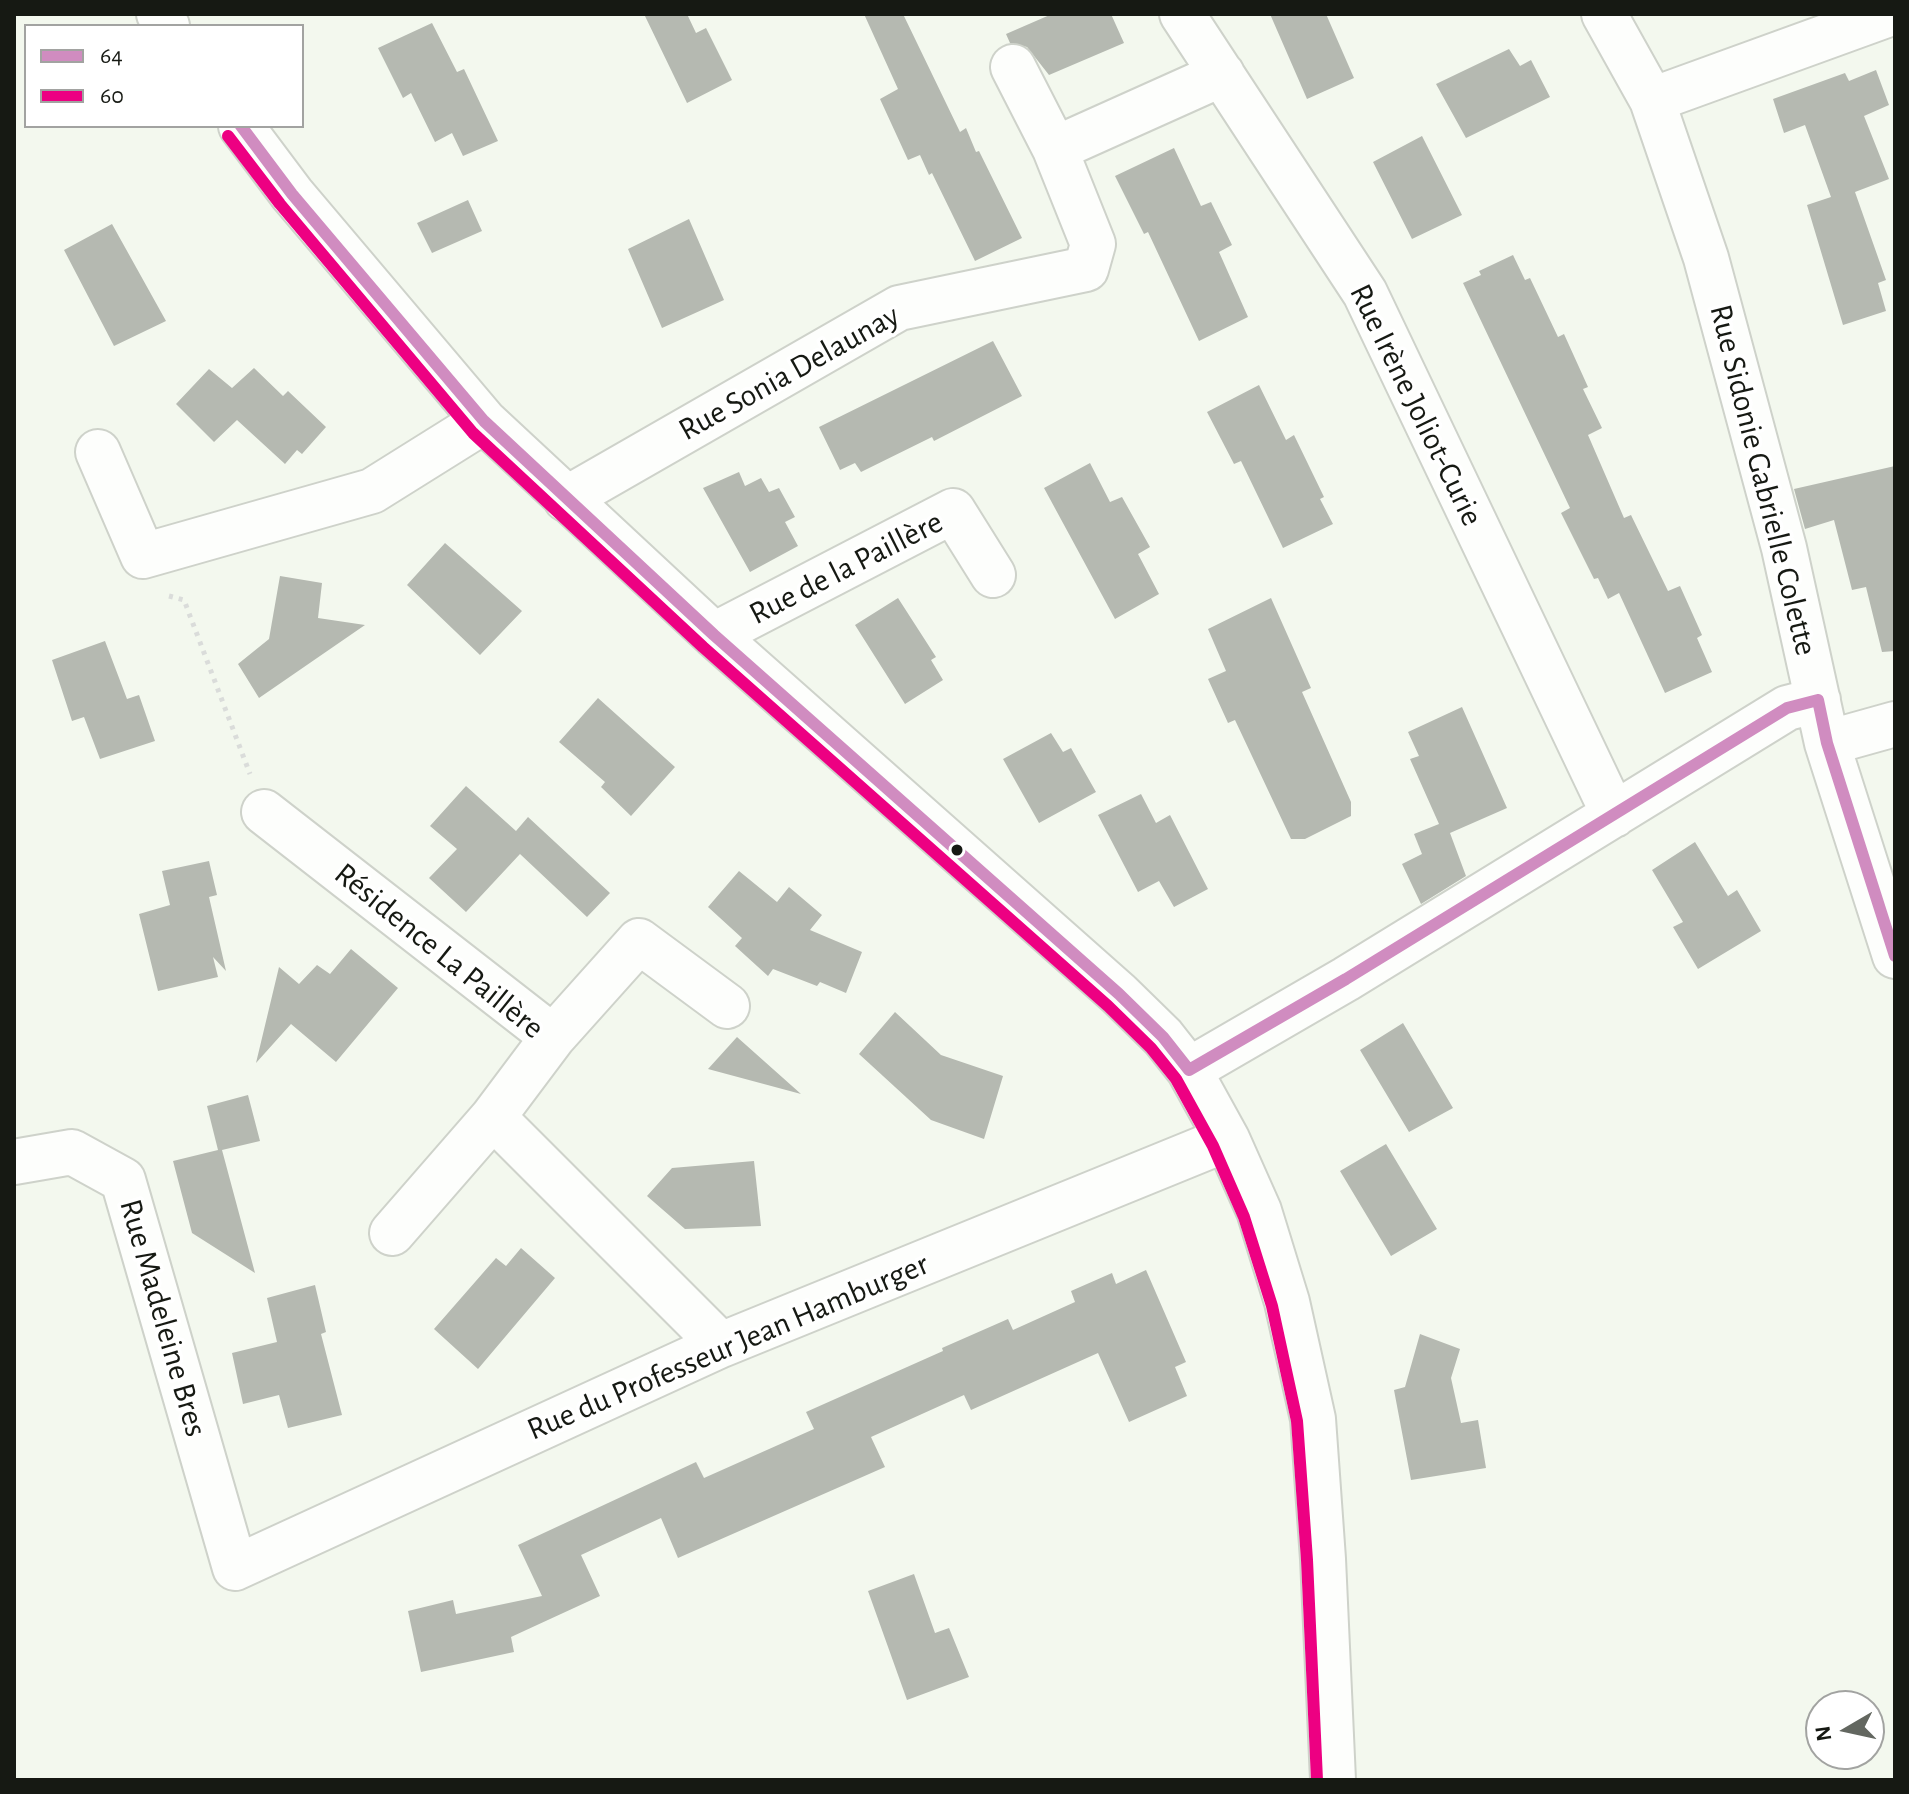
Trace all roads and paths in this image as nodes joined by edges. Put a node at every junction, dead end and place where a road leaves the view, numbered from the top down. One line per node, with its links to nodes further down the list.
1 (1182, 14): 5 (street, Rue Irène Joliot-Curie)
2 (1604, 14): 6 (street, Rue Sidonie Gabrielle Colette)
3 (1889, 14): 6 (street)
4 (1013, 67): 8 (street, Rue Sonia Delaunay)
5 (1222, 74): 8 (street); 19 (street, Rue Irène Joliot-Curie)
6 (1652, 100): 15 (street, Rue Sidonie Gabrielle Colette)
7 (243, 128): 9 (street, Rue de la Paillère)
8 (1055, 149): 11 (street, Rue Sonia Delaunay)
9 (484, 421): 11 (street, Rue de la Paillère); 12 (street)
10 (98, 452): 12 (street)
11 (566, 499): 14 (street, Rue de la Paillère)
12 (143, 556): 18 (path)
13 (993, 575): 14 (street, Rue de la Paillère)
14 (714, 635): 23 (street, Rue de la Paillère)
15 (1818, 700): 17 (street, Rue Sidonie Gabrielle Colette); 19 (street)
16 (1895, 724): 17 (street)
17 (1827, 743): 20 (street, Rue Sidonie Gabrielle Colette)
18 (264, 812): 22 (street, Résidence La Paillère)
19 (1614, 815): 23 (street)
20 (1895, 956)
21 (727, 1006): 22 (street)
22 (553, 1037): 24 (street, Résidence La Paillère)
23 (1189, 1070): 25 (street, Rue de la Paillère)
24 (493, 1117): 27 (street, Résidence La Paillère); 28 (street)
25 (1227, 1139): 28 (street, Rue du Professeur Jean Hamburger); 30 (street, Rue de la Paillère)
26 (14, 1162): 29 (street, Rue Madeleine Bres)
27 (392, 1233)
28 (721, 1345): 29 (street, Rue du Professeur Jean Hamburger)
29 (235, 1568)
30 (1333, 1780)

